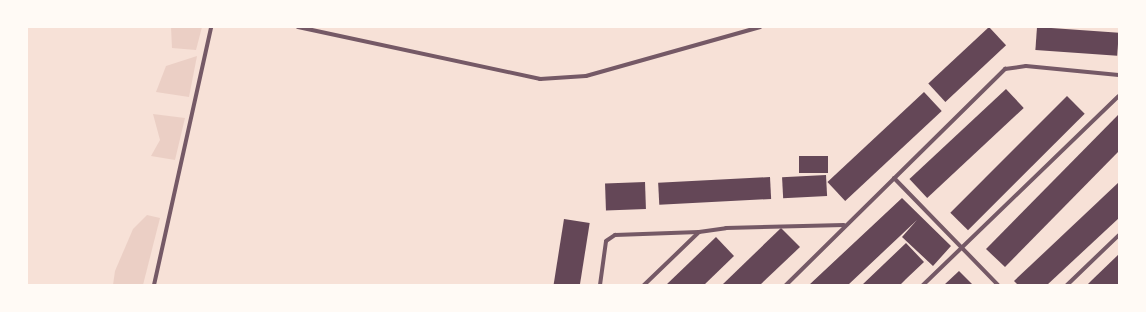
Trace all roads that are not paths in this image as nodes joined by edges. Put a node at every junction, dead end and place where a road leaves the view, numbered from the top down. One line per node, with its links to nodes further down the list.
1 (211, 27): 11 (street)
2 (298, 27): 3 (street)
3 (760, 27)
4 (1119, 75): 6 (street)
5 (1119, 96): 10 (street)
6 (894, 178): 7 (street); 10 (street)
7 (844, 226): 8 (street); 14 (street)
8 (700, 232): 12 (street); 13 (street)
9 (1119, 235): 17 (street)
10 (962, 248): 15 (street); 16 (street)
11 (154, 285)
12 (600, 285)
13 (644, 285)
14 (786, 285)
15 (923, 285)
16 (998, 285)
17 (1067, 285)

